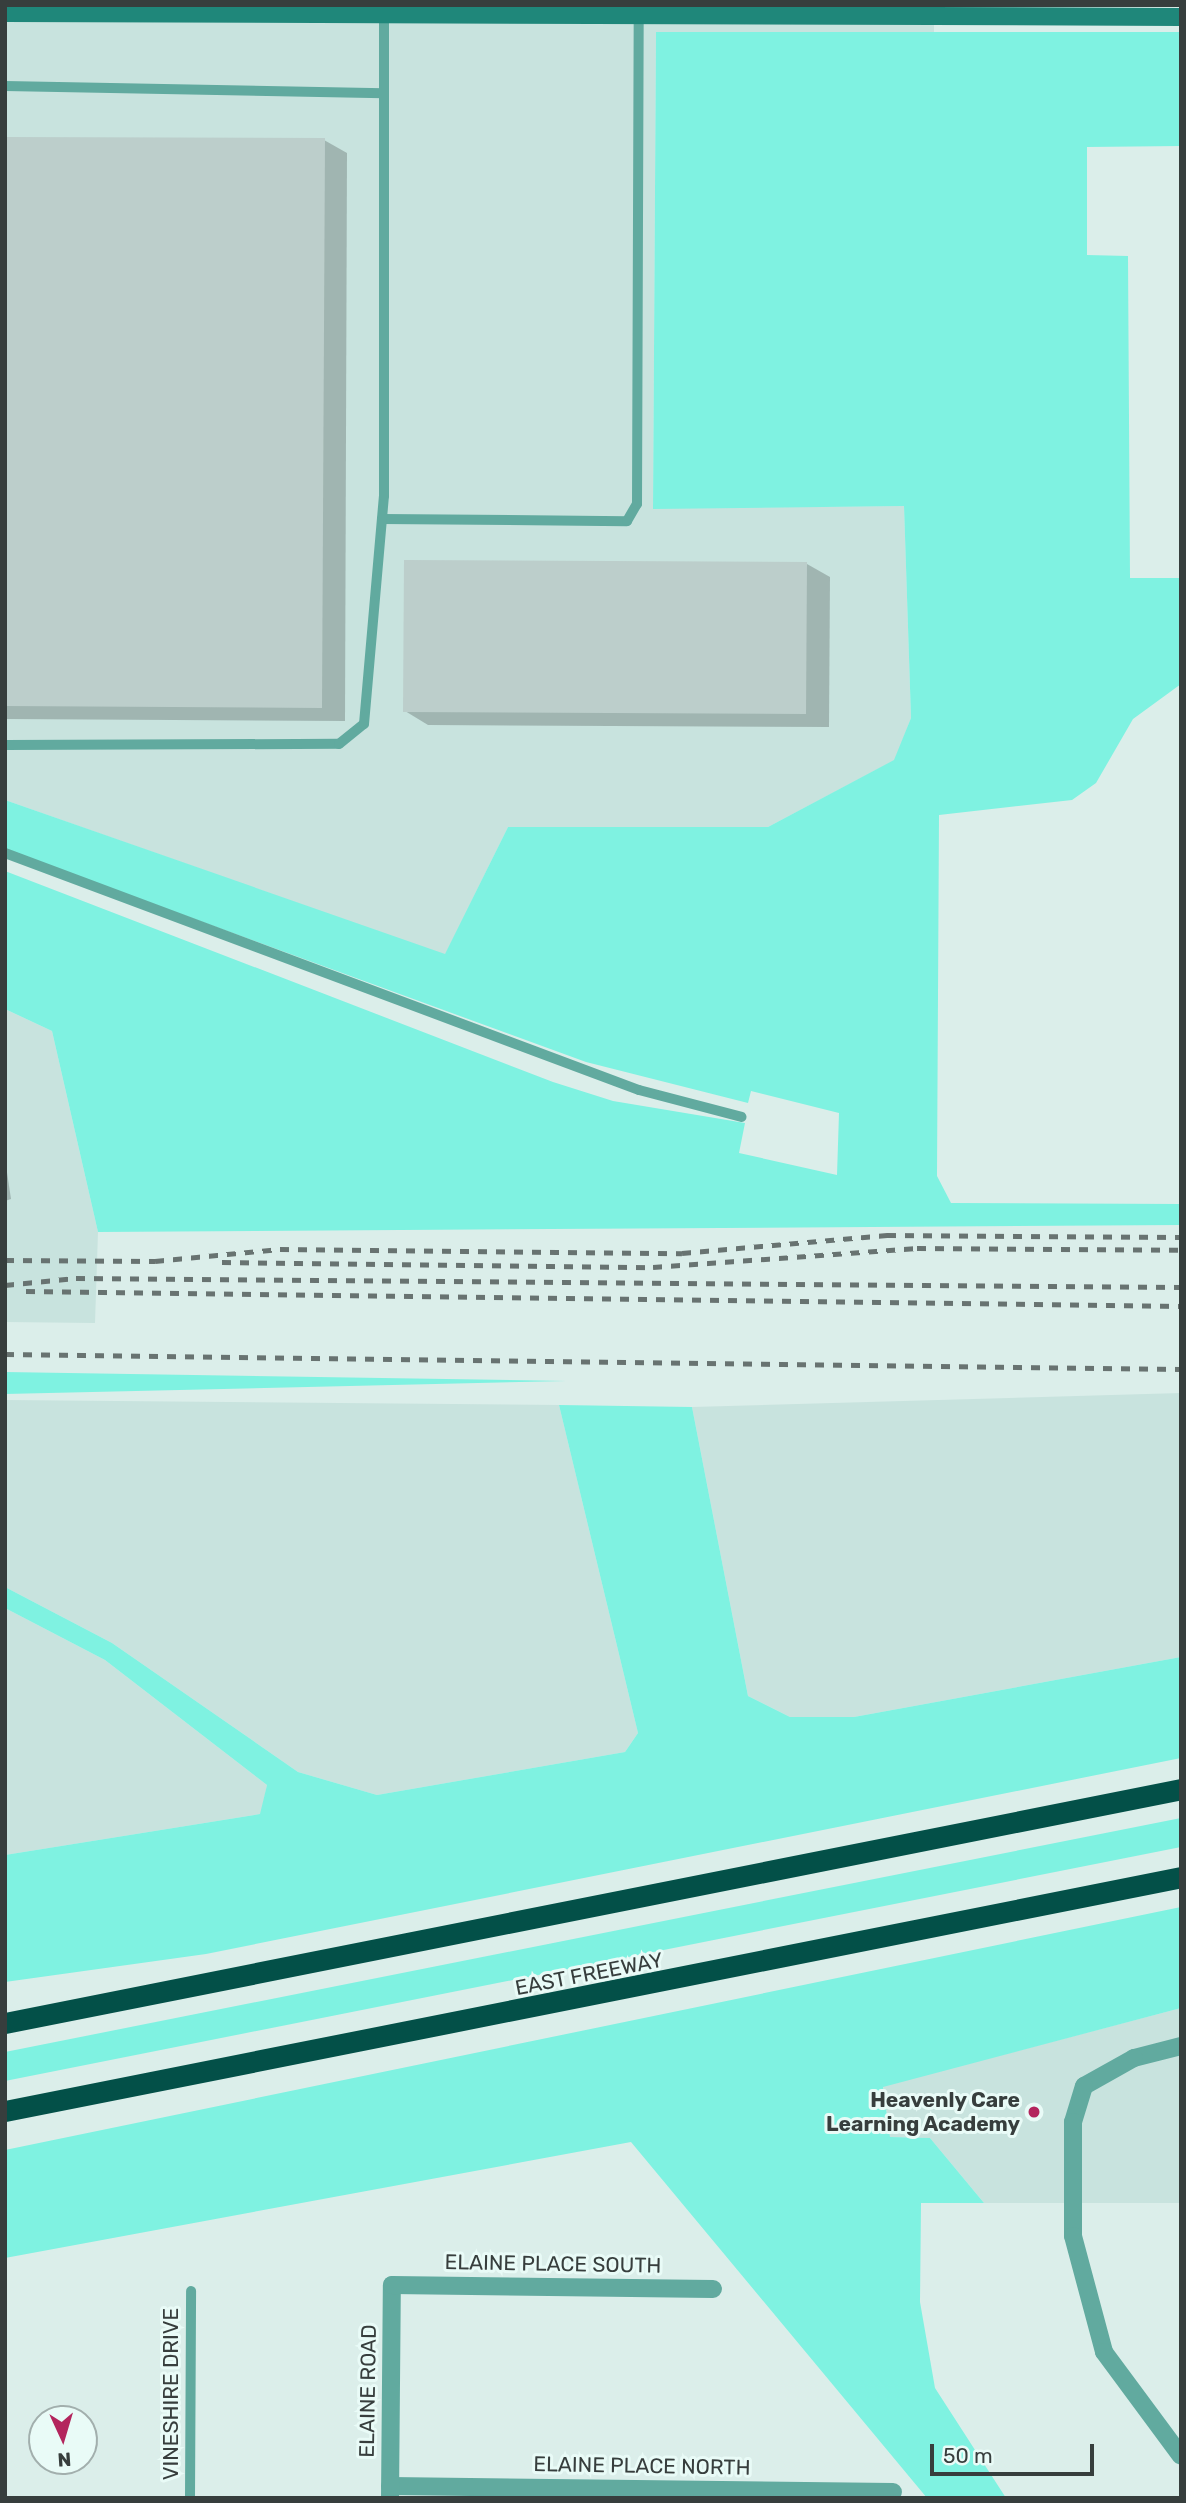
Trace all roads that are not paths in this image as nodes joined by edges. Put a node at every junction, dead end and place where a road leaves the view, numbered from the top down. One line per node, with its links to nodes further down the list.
1 (384, 10): 3 (street); 4 (street); 7 (lane)
2 (751, 10): 4 (street); 5 (street)
3 (5, 13)
4 (639, 15): 8 (lane)
5 (1181, 17)
6 (5, 86): 7 (lane)
7 (384, 93): 8 (lane)
8 (382, 519): 9 (lane)
9 (5, 745)
10 (5, 853): 11 (lane)
11 (742, 1117)
12 (1181, 1789): 14 (highway)
13 (1181, 1877): 16 (highway, EAST FREEWAY)
14 (5, 2023)
15 (1181, 2046): 21 (street)
16 (5, 2112)
17 (392, 2285): 18 (street, ELAINE PLACE SOUTH); 23 (street, ELAINE ROAD)
18 (713, 2289)
19 (191, 2291): 25 (lane, VINESHIRE DRIVE)
20 (1181, 2425): 21 (street)
21 (1165, 2436): 22 (street)
22 (1181, 2456)
23 (390, 2492): 24 (street, ELAINE PLACE NORTH)
24 (892, 2493)
25 (190, 2498)

